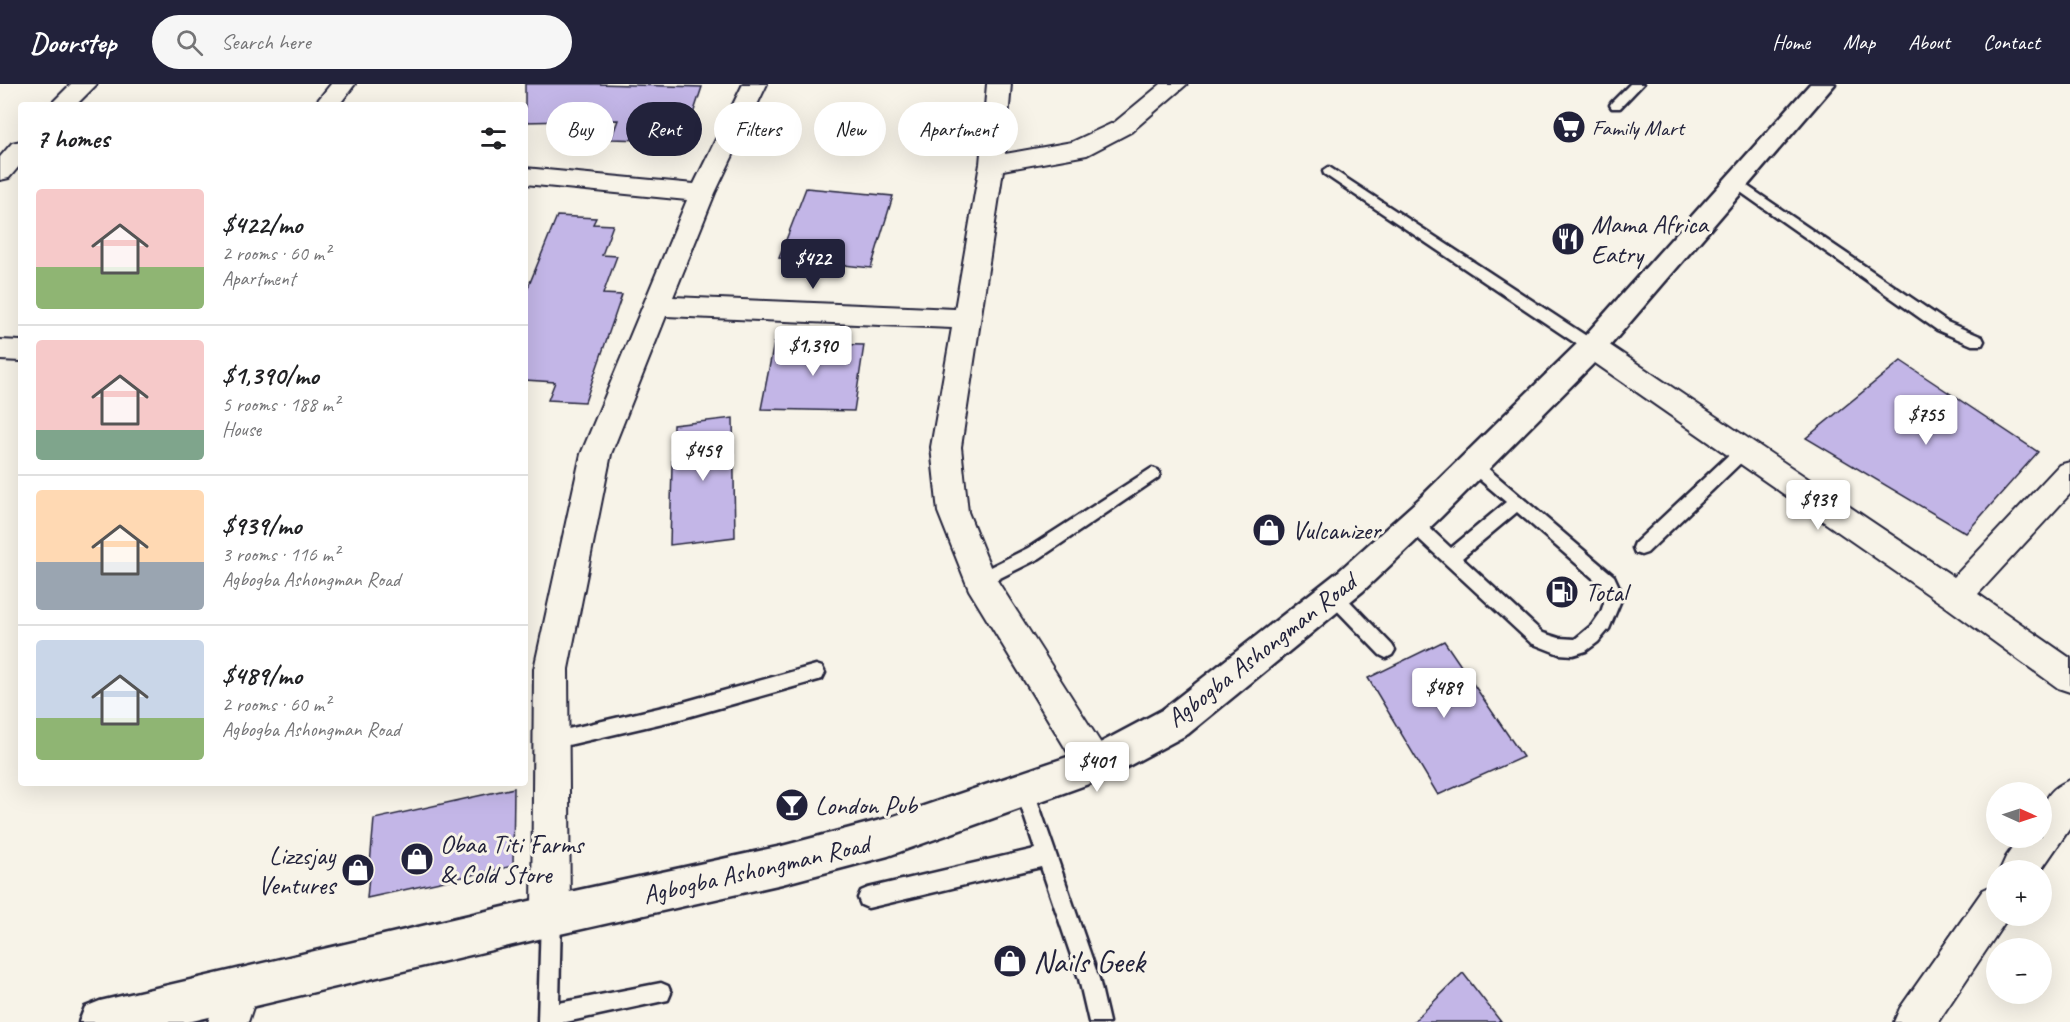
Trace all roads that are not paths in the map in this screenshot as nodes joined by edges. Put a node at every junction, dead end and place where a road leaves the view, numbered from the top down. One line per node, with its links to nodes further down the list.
1 (85, 84): 8 (street)
2 (343, 84): 9 (street)
3 (755, 84): 17 (street)
4 (999, 84): 12 (street)
5 (1175, 84): 12 (street)
6 (1637, 84): 10 (lane)
7 (1823, 84): 16 (street, Agbogba Ashongman Road)
8 (65, 102)
9 (328, 102)
10 (1616, 105)
11 (18, 152): 14 (street)
12 (992, 164): 19 (street)
13 (1329, 171): 21 (lane)
14 (0, 172)
15 (528, 176): 17 (street)
16 (1737, 183): 20 (lane); 21 (street, Agbogba Ashongman Road)
17 (702, 193): 18 (street)
18 (656, 306): 19 (street); 38 (street)
19 (967, 319): 32 (street)
20 (1977, 341)
21 (1592, 347): 24 (street); 25 (street, Agbogba Ashongman Road)
22 (0, 350): 23 (street)
23 (18, 351)
24 (1743, 451): 30 (lane); 34 (street)
25 (1472, 464): 28 (lane); 29 (street, Agbogba Ashongman Road)
26 (1152, 474): 32 (lane)
27 (2070, 474): 34 (street)
28 (1516, 502): 31 (lane); 31 (lane)
29 (1413, 523): 31 (lane); 33 (street, Agbogba Ashongman Road)
30 (1641, 548)
31 (1451, 558)
32 (980, 580): 39 (street)
33 (1333, 595): 35 (lane); 39 (street, Agbogba Ashongman Road)
34 (1956, 596): 37 (street)
35 (1386, 650)
36 (816, 673): 38 (lane)
37 (2070, 677)
38 (551, 741): 45 (street)
39 (1095, 765): 40 (street, Agbogba Ashongman Road)
40 (1025, 791): 42 (lane); 45 (street, Agbogba Ashongman Road)
41 (2070, 797): 43 (street)
42 (1047, 856): 44 (lane); 51 (lane)
43 (2026, 860)
44 (868, 898)
45 (551, 916): 48 (street, Agbogba Ashongman Road); 49 (lane)
46 (1986, 918): 52 (street)
47 (661, 993): 49 (lane)
48 (233, 1005): 50 (street, Agbogba Ashongman Road)
49 (548, 1018)
50 (100, 1022)
51 (1099, 1022)
52 (1914, 1022)

